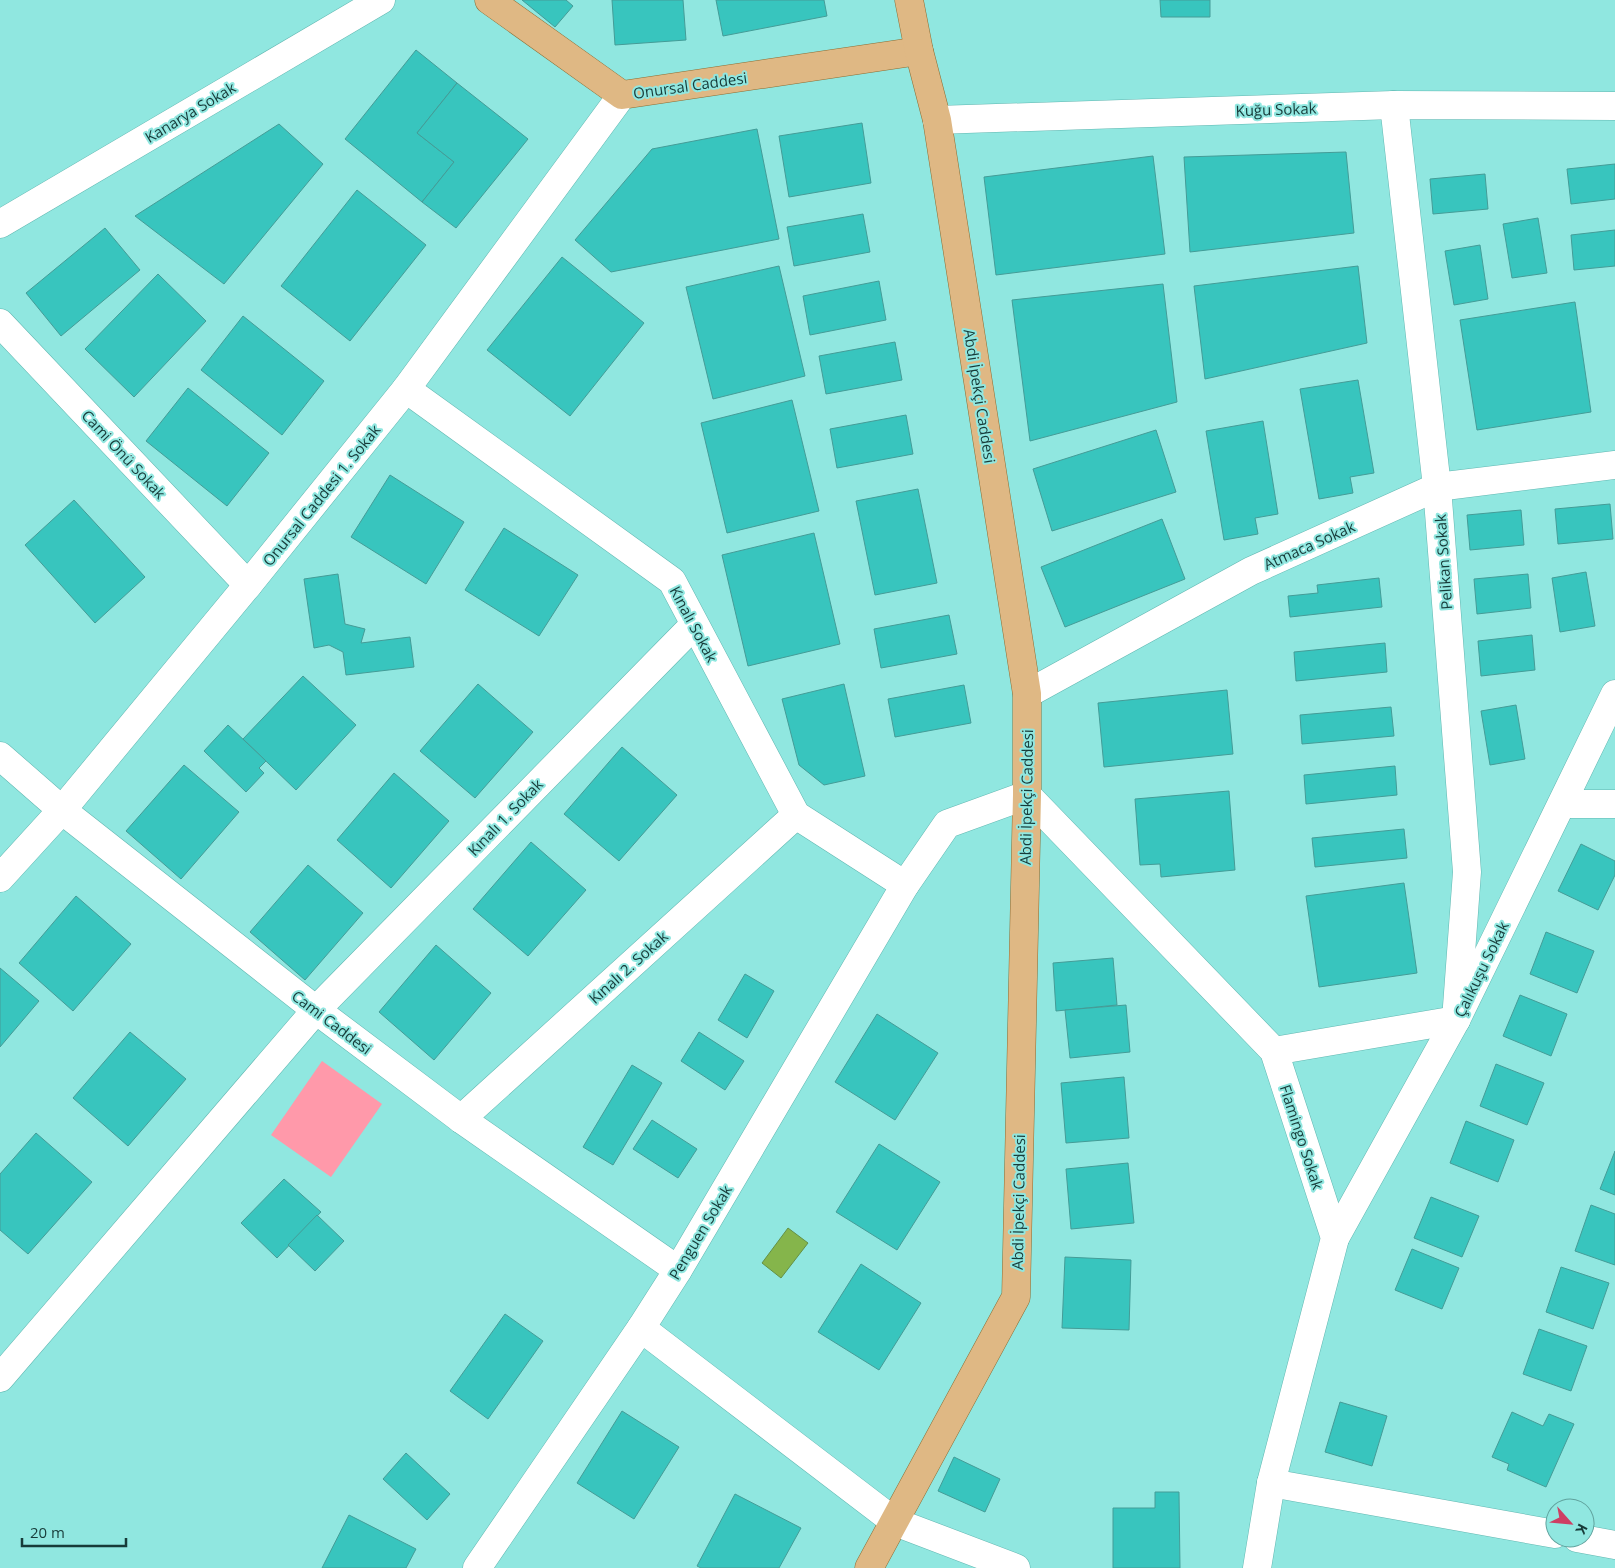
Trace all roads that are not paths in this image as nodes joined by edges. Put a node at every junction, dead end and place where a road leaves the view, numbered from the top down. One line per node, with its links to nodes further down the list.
1 (381, 0): 9 (street, Kanarya Sokak)
2 (489, 0): 5 (main road, Onursal Caddesi)
3 (909, 0): 4 (main road, Abdi İpekçi Caddesi)
4 (919, 51): 5 (main road, Onursal Caddesi); 8 (main road, Abdi İpekçi Caddesi)
5 (622, 95): 11 (street, Onursal Caddesi 1. Sokak)
6 (1394, 105): 7 (street, Kuğu Sokak); 8 (street, Kuğu Sokak); 13 (street, Pelikan Sokak)
7 (1615, 106)
8 (937, 120): 16 (main road, Abdi İpekçi Caddesi)
9 (0, 224)
10 (0, 323): 14 (street, Cami Önü Sokak)
11 (406, 390): 14 (street, Onursal Caddesi 1. Sokak); 15 (street, Kınalı Sokak)
12 (1615, 464): 13 (street, Atmaca Sokak)
13 (1438, 487): 16 (street, Atmaca Sokak); 27 (street, Pelikan Sokak)
14 (248, 585): 22 (street, Onursal Caddesi 1. Sokak)
15 (694, 625): 23 (street, Kınalı Sokak); 26 (street, Kınalı 1. Sokak)
16 (1027, 694): 19 (main road, Abdi İpekçi Caddesi)
17 (1615, 694): 20 (street, Çalıkuşu Sokak)
18 (0, 756): 22 (street, Cami Caddesi)
19 (1027, 795): 25 (street, Penguen Sokak); 28 (street, Flamingo Sokak); 35 (main road, Abdi İpekçi Caddesi)
20 (1562, 804): 21 (street); 27 (street, Çalıkuşu Sokak)
21 (1615, 804)
22 (62, 810): 24 (street, Onursal Caddesi 1. Sokak); 26 (street, Cami Caddesi)
23 (796, 815): 25 (street, Kınalı Sokak); 29 (street, Kınalı 2. Sokak)
24 (0, 878)
25 (904, 885): 31 (street, Penguen Sokak)
26 (316, 1010): 29 (street, Cami Caddesi); 33 (street, Kınalı 1. Sokak)
27 (1456, 1020): 28 (street); 30 (street, Çalıkuşu Sokak)
28 (1274, 1051): 30 (street, Flamingo Sokak)
29 (461, 1119): 31 (street, Cami Caddesi)
30 (1335, 1238): 34 (street)
31 (678, 1270): 32 (street, Penguen Sokak)
32 (641, 1328): 35 (street); 39 (street, Penguen Sokak)
33 (0, 1378)
34 (1270, 1483): 36 (street); 42 (street)
35 (895, 1522): 40 (main road, Abdi İpekçi Caddesi); 41 (street)
36 (1545, 1532)
37 (1595, 1541): 38 (street)
38 (1615, 1545)
39 (477, 1568)
40 (869, 1568)
41 (1016, 1568)
42 (1257, 1568)

